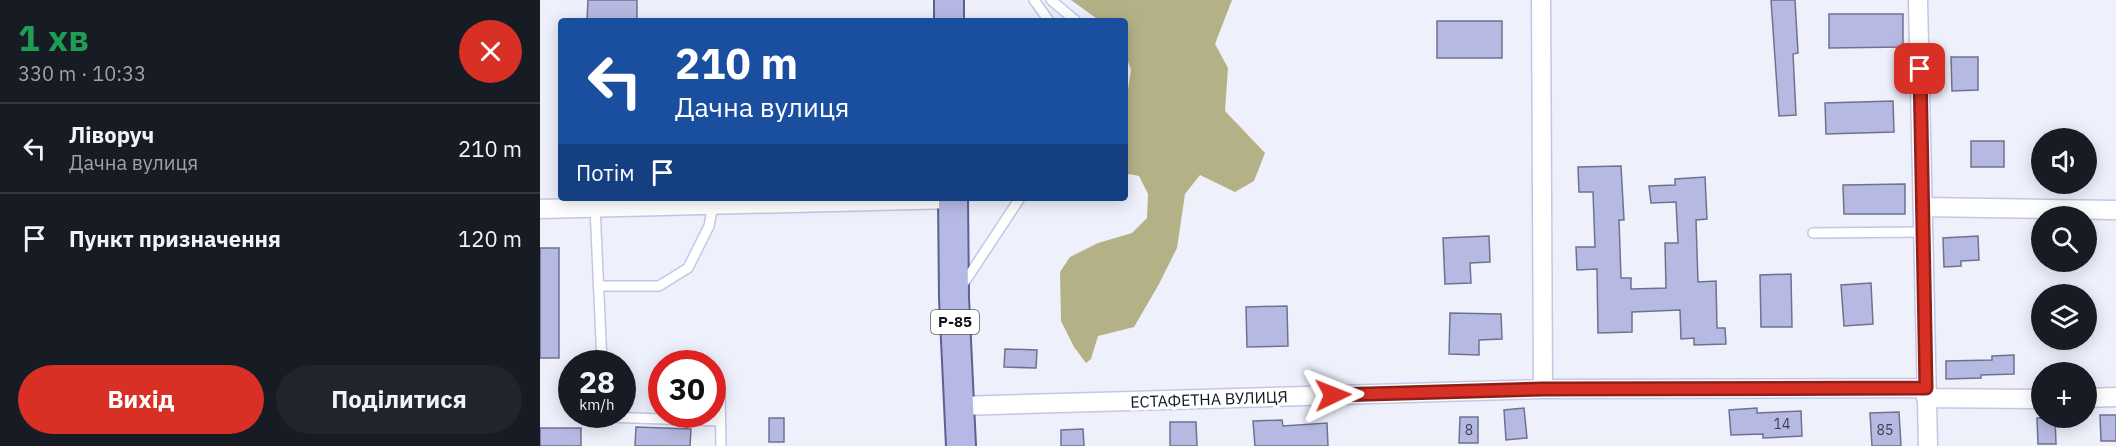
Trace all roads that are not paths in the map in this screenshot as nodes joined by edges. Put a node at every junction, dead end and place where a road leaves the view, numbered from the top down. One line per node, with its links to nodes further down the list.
1 (949, 0): 6 (main road)
2 (1034, 0): 7 (lane)
3 (1051, 0): 8 (lane)
4 (1541, 0): 22 (street)
5 (1918, 0): 14 (street)
6 (949, 18)
7 (1047, 18)
8 (1072, 18)
9 (873, 201): 12 (street)
10 (953, 201): 20 (main road, Р-85)
11 (1017, 201): 20 (lane)
12 (713, 205): 13 (street); 19 (lane)
13 (595, 207): 15 (street); 19 (lane)
14 (1923, 207): 16 (street); 17 (street)
15 (540, 209)
16 (2116, 210)
17 (1923, 232): 18 (lane); 23 (street)
18 (1813, 233)
19 (598, 286): 21 (lane)
20 (954, 298): 27 (main road, Р-85)
21 (601, 350)
22 (1543, 389): 23 (street, ЕСТАФЕТНА ВУЛИЦЯ); 27 (street, ЕСТАФЕТНА ВУЛИЦЯ)
23 (1926, 393): 25 (street, ЕСТАФЕТНА ВУЛИЦЯ); 31 (street)
24 (2116, 397): 26 (street)
25 (2031, 398)
26 (2097, 398)
27 (960, 406): 30 (main road, Р-85)
28 (720, 428): 29 (lane)
29 (721, 446)
30 (961, 446)
31 (1928, 446)

